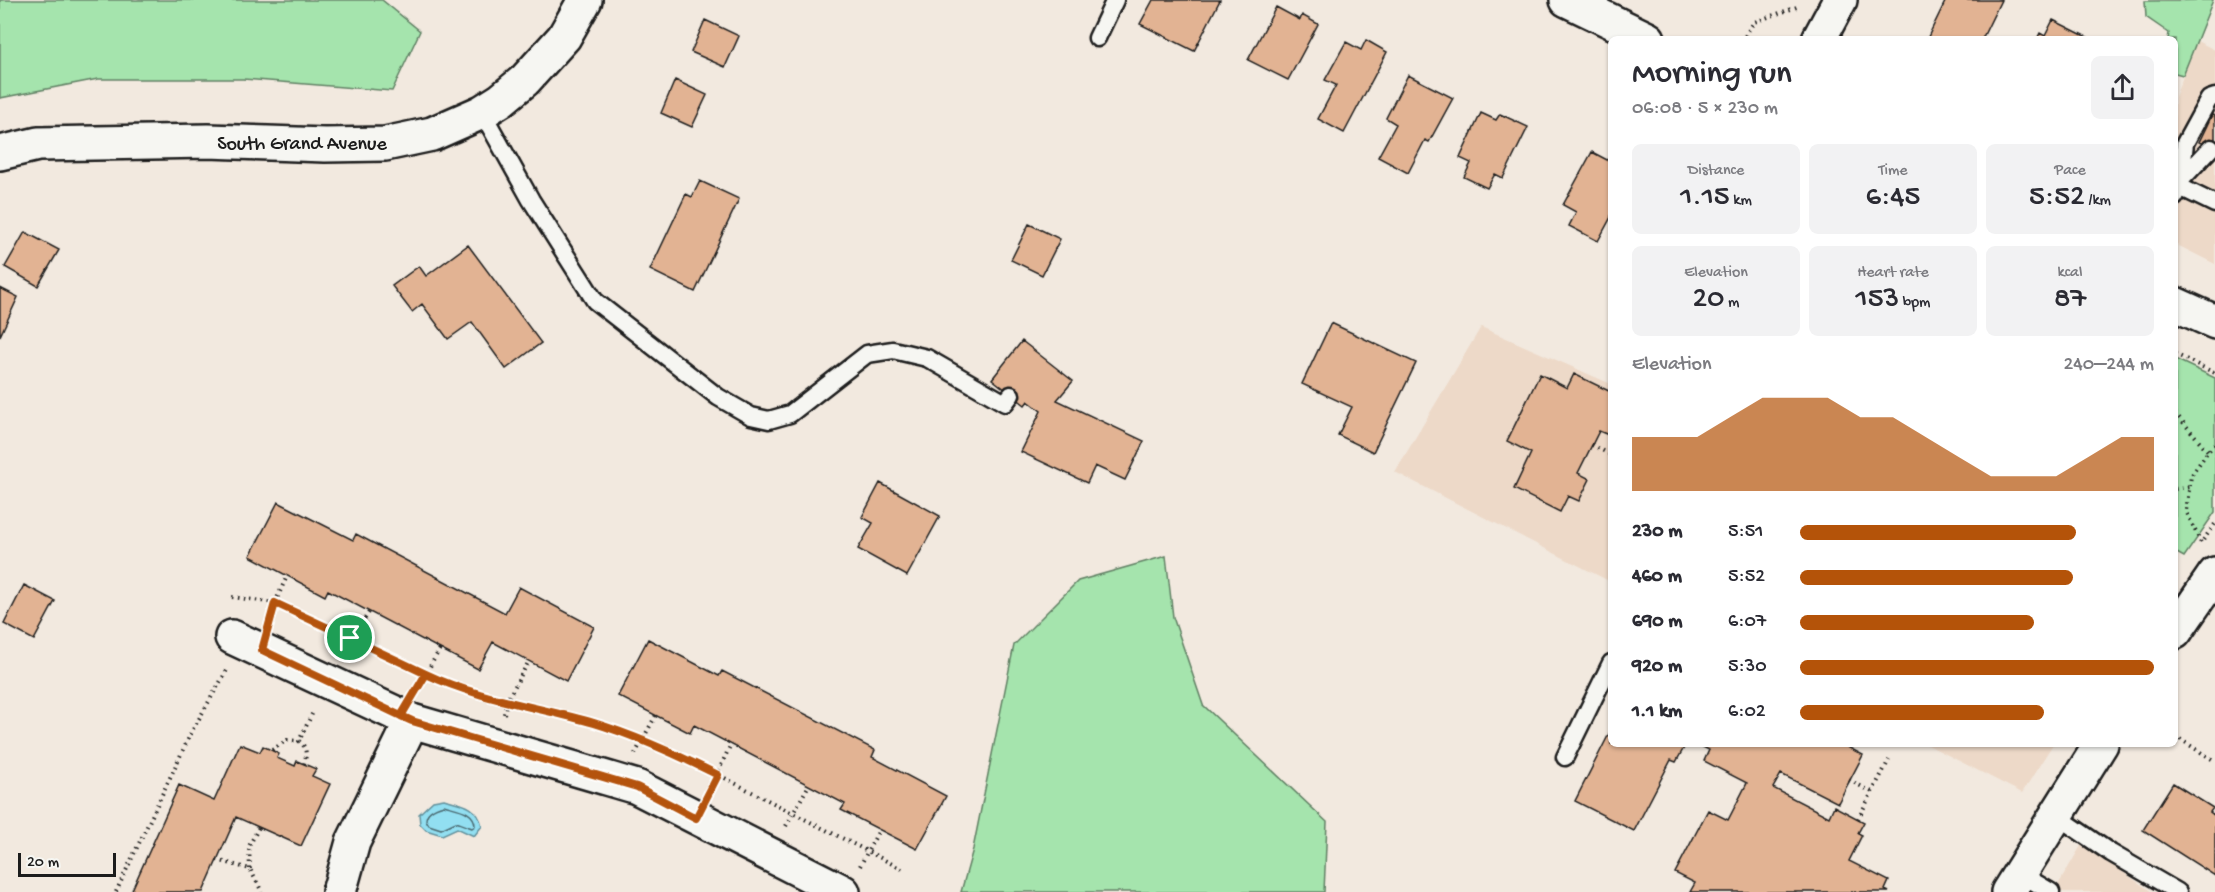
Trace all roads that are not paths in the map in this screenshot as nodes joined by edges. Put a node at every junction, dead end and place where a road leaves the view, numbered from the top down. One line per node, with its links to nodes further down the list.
1 (585, 0): 9 (street, South Grand Avenue)
2 (1115, 0): 7 (lane)
3 (1567, 0): 5 (street)
4 (1824, 2): 6 (street)
5 (1642, 36)
6 (1819, 36)
7 (1097, 38)
8 (2215, 97): 12 (lane)
9 (482, 112): 11 (street, South Grand Avenue); 16 (lane)
10 (2211, 148): 12 (lane)
11 (0, 153)
12 (2178, 189): 13 (lane)
13 (2215, 204)
14 (2178, 305): 15 (street)
15 (2215, 322)
16 (1011, 395)
17 (2215, 574): 18 (street)
18 (2178, 628)
19 (232, 636): 21 (street)
20 (1608, 669): 23 (lane)
21 (407, 718): 25 (street); 27 (street)
22 (2099, 747): 24 (street)
23 (1564, 756)
24 (2057, 816): 26 (street); 29 (lane)
25 (850, 882)
26 (2013, 883): 28 (lane)
27 (339, 892)
28 (2050, 892)
29 (2178, 892)

